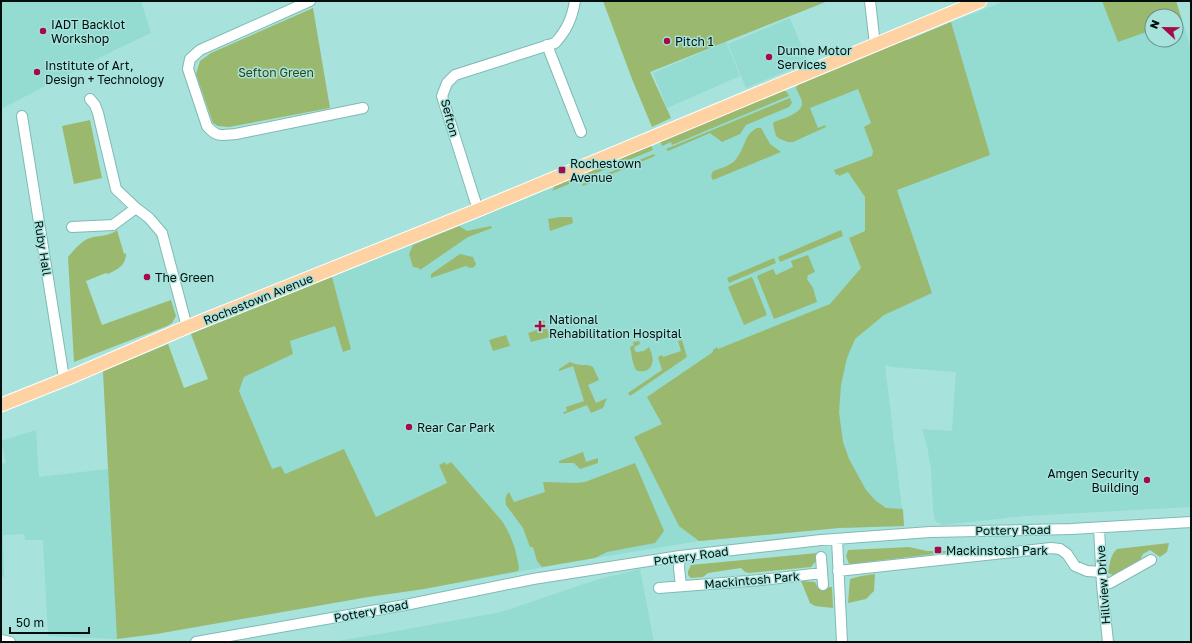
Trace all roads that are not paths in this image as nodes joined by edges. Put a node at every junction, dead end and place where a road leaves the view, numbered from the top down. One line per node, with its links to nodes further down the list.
1 (310, 1): 8 (street)
2 (575, 1): 5 (street, Sefton)
3 (870, 1): 6 (street)
4 (980, 1): 6 (main road, Rochestown Avenue)
5 (547, 45): 10 (street); 12 (street, Sefton)
6 (875, 45): 12 (main road, Rochestown Avenue)
7 (90, 99): 11 (street)
8 (363, 108)
9 (22, 116): 15 (street, Ruby Hall)
10 (581, 132)
11 (136, 208): 13 (street); 14 (street)
12 (478, 210): 14 (main road, Rochestown Avenue)
13 (72, 228)
14 (187, 327): 15 (main road, Rochestown Avenue)
15 (66, 379): 16 (main road, Rochestown Avenue)
16 (1, 405)
17 (1191, 522): 18 (street, Pottery Road)
18 (1099, 528): 19 (street, Pottery Road); 24 (street, Hillview Drive)
19 (837, 539): 20 (street, Pottery Road); 23 (street)
20 (680, 556): 28 (street); 32 (street, Pottery Road)
21 (821, 557): 25 (street)
22 (1151, 560): 27 (street)
23 (838, 571): 24 (street); 33 (street)
24 (1102, 572): 27 (street, Hillview Drive)
25 (822, 573): 26 (street); 28 (street, Mackintosh Park)
26 (823, 585)
27 (1102, 585): 34 (street, Hillview Drive)
28 (681, 586): 29 (street, Mackintosh Park)
29 (658, 588)
30 (1, 640): 31 (street)
31 (10, 642)
32 (196, 642)
33 (842, 642)
34 (1108, 642)

